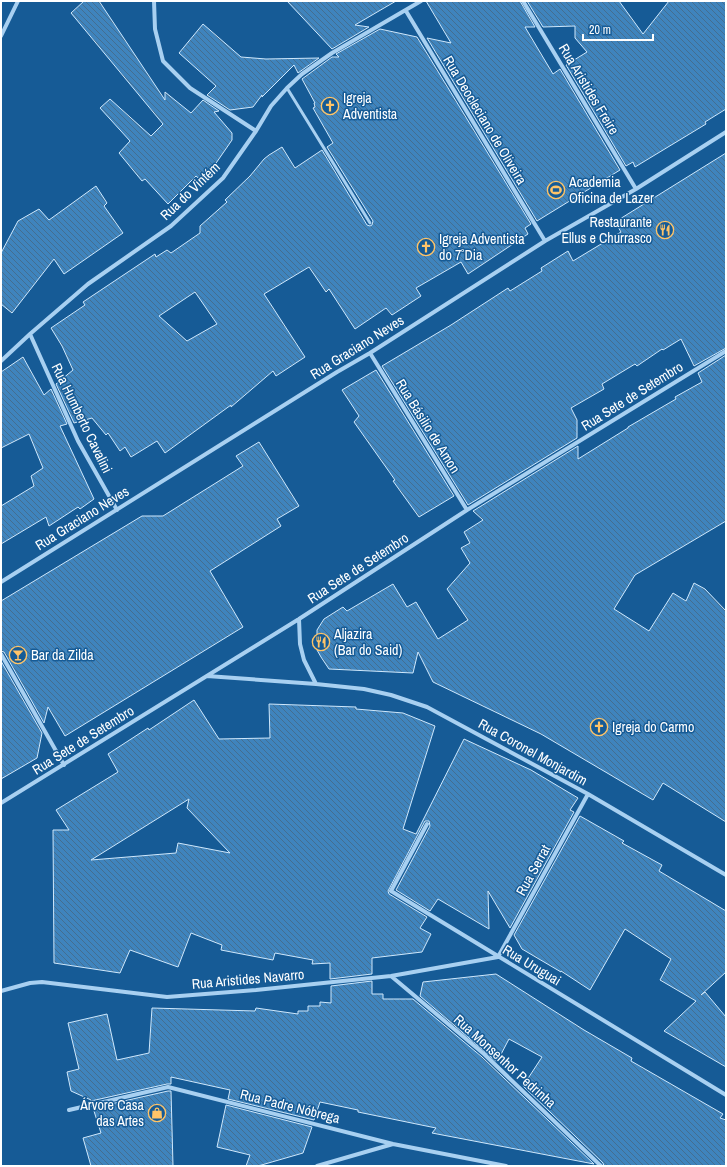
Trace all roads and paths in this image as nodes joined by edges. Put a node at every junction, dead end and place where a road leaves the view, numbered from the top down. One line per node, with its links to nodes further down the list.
1 (18, 1): 6 (street)
2 (154, 1): 8 (street)
3 (421, 1): 5 (street, Rua do Vintém)
4 (523, 1): 10 (street, Rua Aristides Freire)
5 (406, 10): 7 (street, Rua do Vintém); 12 (street, Rua Deocleciano de Oliveira)
6 (1, 36)
7 (287, 88): 8 (street, Rua do Vintém); 11 (lane)
8 (256, 131): 13 (street, Rua do Vintém)
9 (726, 132): 10 (street, Rua Graciano Neves)
10 (636, 189): 12 (street, Rua Graciano Neves)
11 (370, 223)
12 (546, 241): 15 (street, Rua Graciano Neves)
13 (30, 334): 16 (street, Rua do Vintém); 17 (street, Rua Humberto Cavalini)
14 (726, 351): 18 (street, Rua Sete de Setembro)
15 (370, 353): 17 (street, Rua Graciano Neves); 18 (street, Rua Básilio de Amon)
16 (1, 361)
17 (117, 510): 19 (street, Rua Graciano Neves)
18 (467, 510): 20 (street, Rua Sete de Setembro)
19 (1, 582)
20 (299, 619): 22 (street, Rua Sete de Setembro); 23 (street)
21 (1, 654): 24 (street)
22 (207, 676): 23 (street, Rua Coronel Monjardim); 24 (street, Rua Sete de Setembro)
23 (316, 684): 25 (street, Rua Coronel Monjardim)
24 (64, 765): 26 (street, Rua Sete de Setembro)
25 (588, 794): 28 (street, Rua Coronel Monjardim); 29 (street, Rua Serrat)
26 (1, 803)
27 (427, 824): 29 (street, Rua Uruguai)
28 (726, 875)
29 (498, 957): 30 (street, Rua Aristides Navarro); 32 (street, Rua Uruguai)
30 (391, 976): 31 (street, Rua Aristides Navarro); 37 (street, Rua Monsenhor Pedrinha)
31 (1, 991)
32 (726, 1095)
33 (69, 1110): 34 (street, Rua Padre Nóbrega)
34 (393, 1144): 35 (street); 36 (street, Rua Padre Nóbrega)
35 (317, 1166)
36 (506, 1166)
37 (601, 1166)

